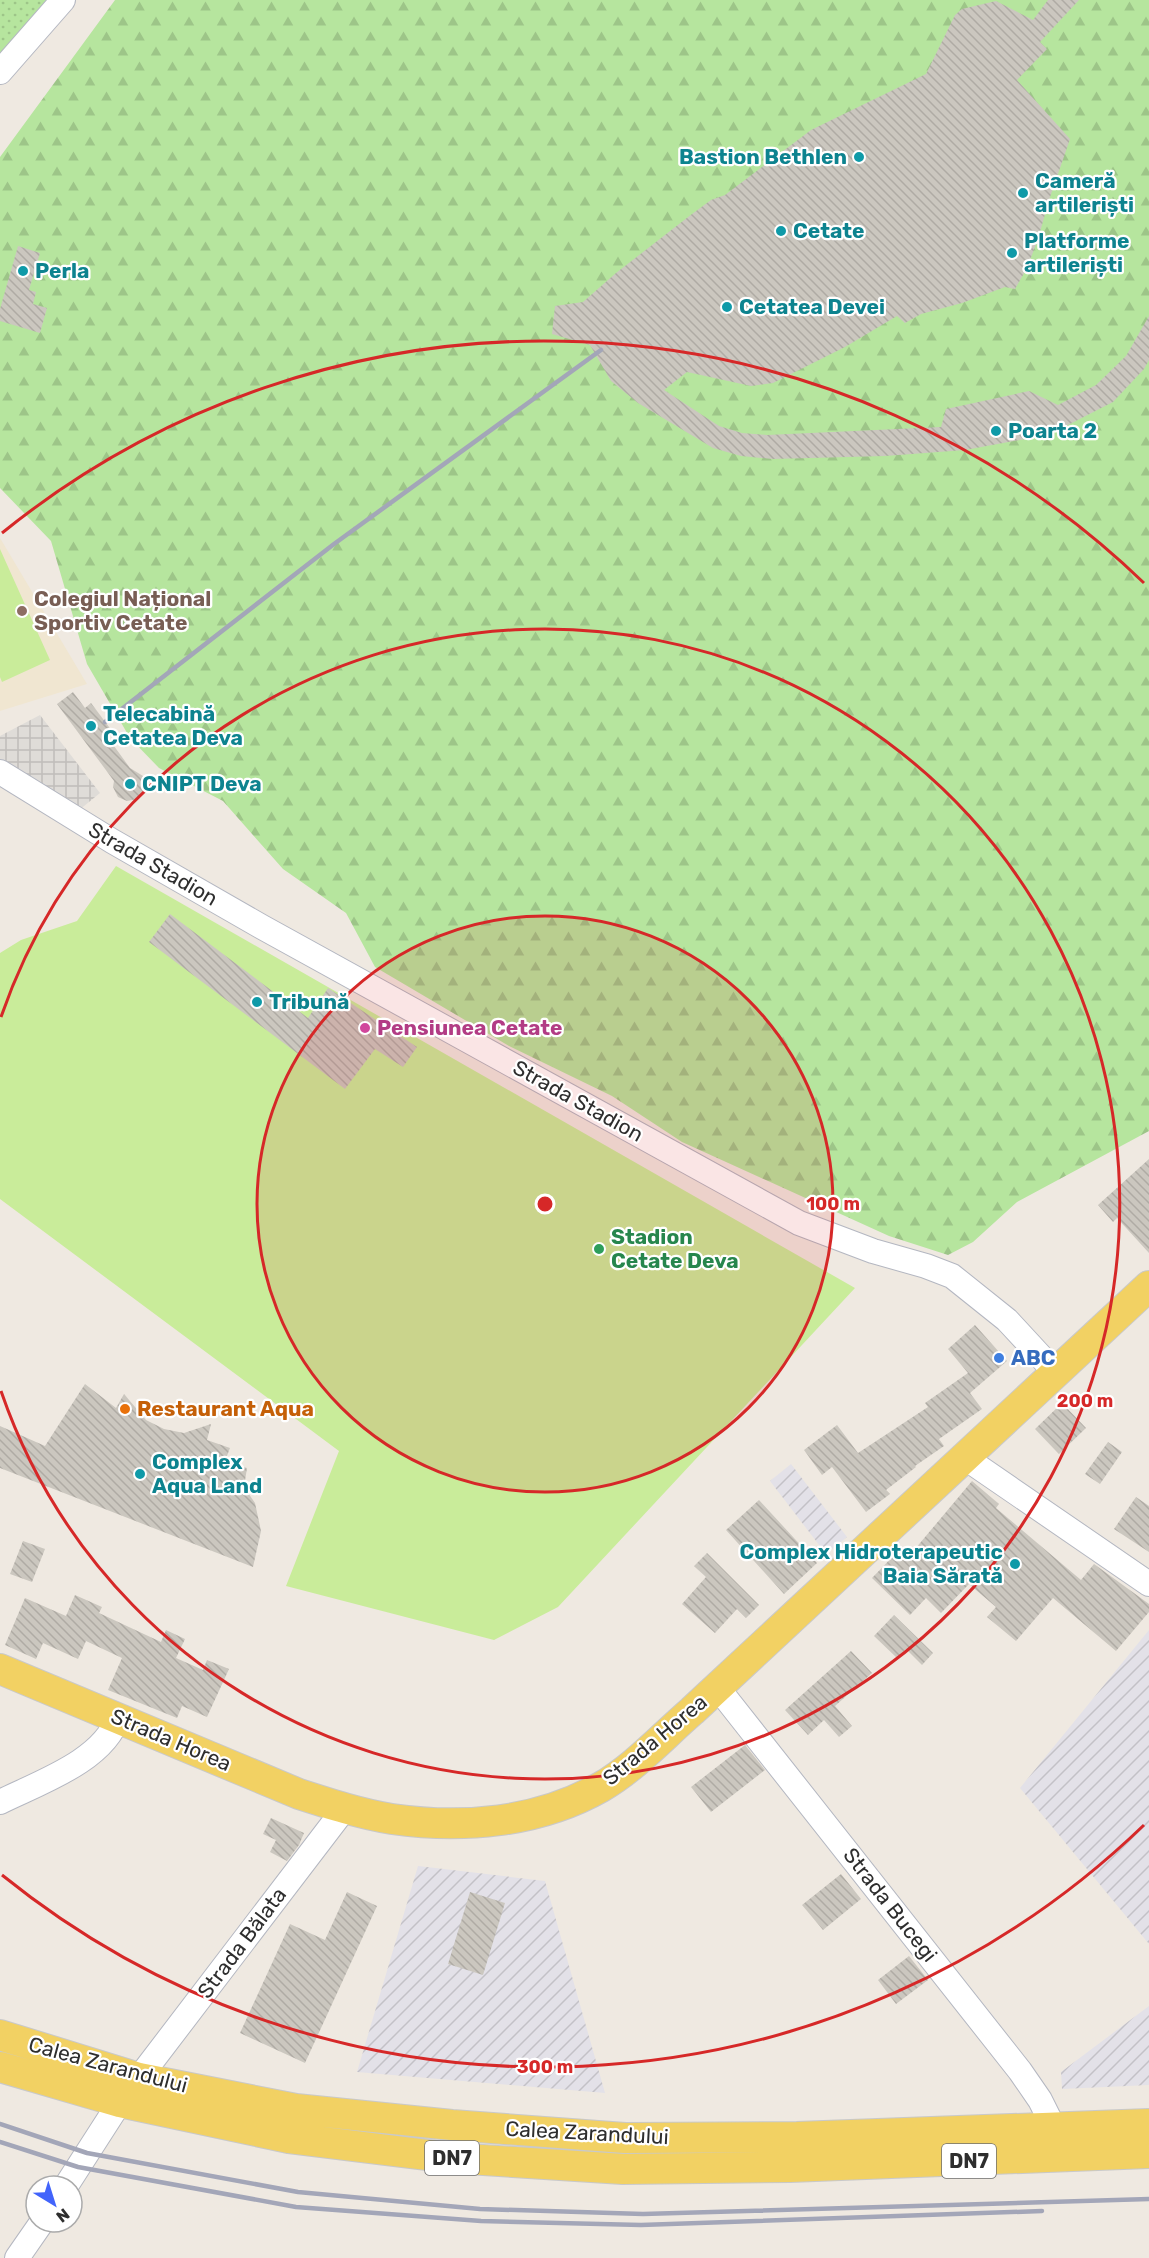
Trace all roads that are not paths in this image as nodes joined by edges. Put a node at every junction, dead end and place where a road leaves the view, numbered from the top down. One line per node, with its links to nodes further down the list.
1 (63, 0): 2 (street)
2 (0, 72)
3 (0, 772): 5 (street, Strada Stadion)
4 (1149, 1286): 5 (main road, Strada Horea)
5 (1055, 1372): 6 (main road, Strada Horea)
6 (964, 1457): 7 (street); 9 (main road, Strada Horea)
7 (1149, 1584)
8 (0, 1669): 10 (main road, Strada Horea)
9 (717, 1687): 12 (main road, Strada Horea); 19 (street, Strada Bucegi)
10 (118, 1717): 11 (street); 12 (main road, Strada Horea)
11 (0, 1802)
12 (345, 1808): 15 (street, Strada Bălata)
13 (0, 2035): 15 (main road, Calea Zarandului / DN7)
14 (0, 2067): 16 (main road, Calea Zarandului / DN7)
15 (139, 2078): 17 (main road, Calea Zarandului / DN7)
16 (120, 2102): 20 (main road, Calea Zarandului / DN7); 22 (street)
17 (363, 2115): 19 (main road, Calea Zarandului / DN7); 20 (main road)
18 (1149, 2124): 19 (main road, Calea Zarandului / DN7)
19 (1054, 2128)
20 (360, 2147): 21 (main road, Calea Zarandului / DN7)
21 (1149, 2153)
22 (74, 2174)
23 (34, 2234): 24 (street)
24 (17, 2258)

